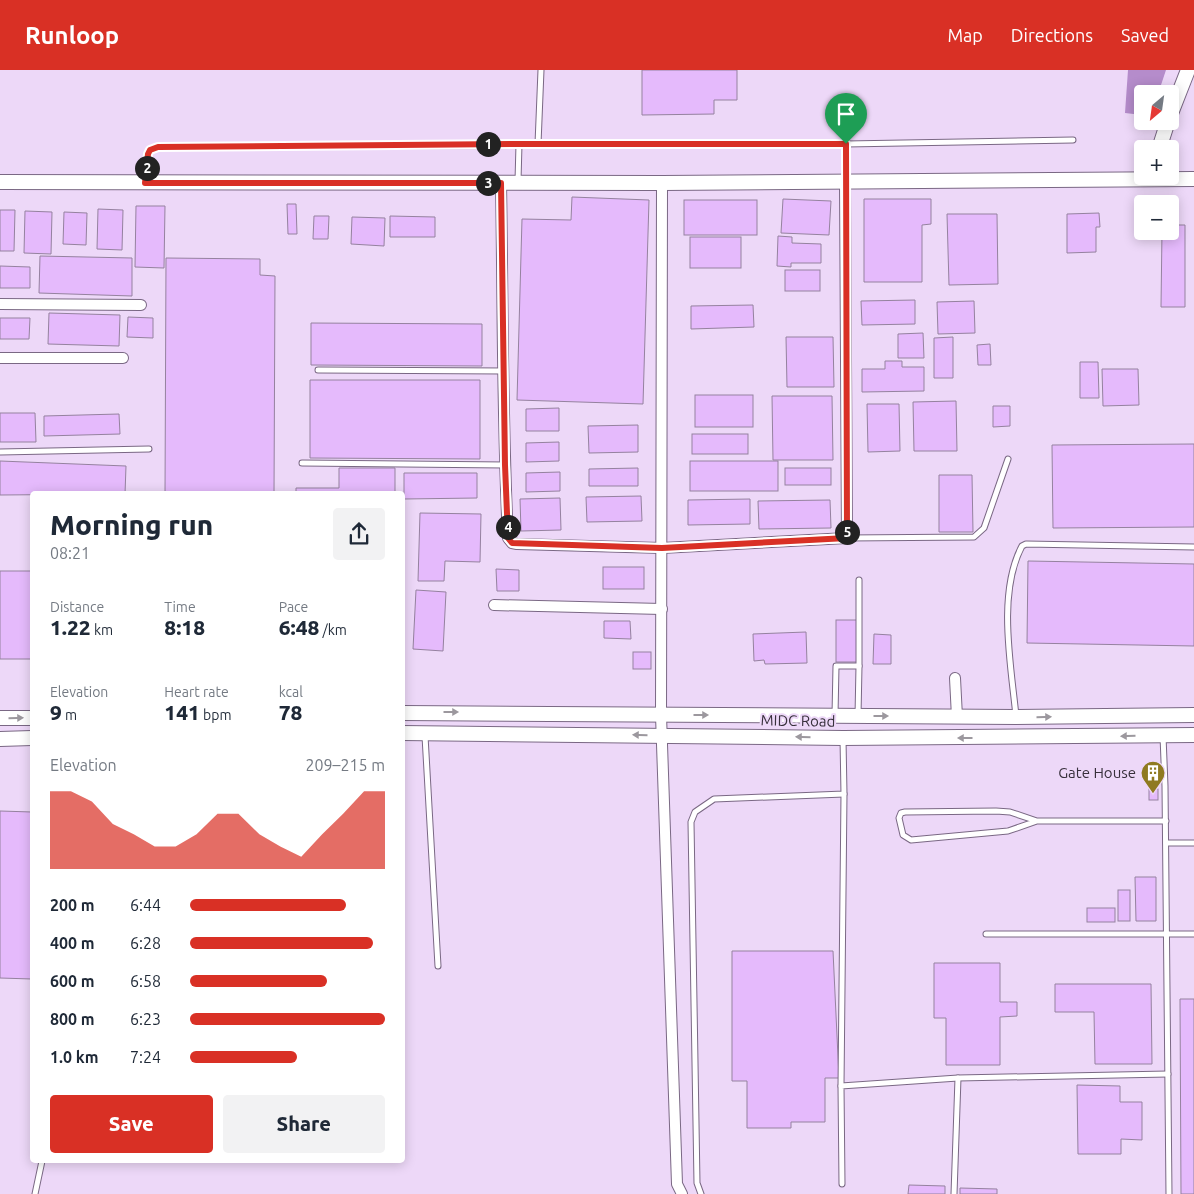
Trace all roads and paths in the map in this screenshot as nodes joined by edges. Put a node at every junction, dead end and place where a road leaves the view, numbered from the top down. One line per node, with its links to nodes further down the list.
1 (541, 70): 6 (lane)
2 (1188, 70): 3 (main road)
3 (1179, 93)
4 (1073, 140): 7 (lane)
5 (519, 144): 6 (lane); 12 (lane); 14 (lane)
6 (538, 144): 7 (lane)
7 (846, 144): 13 (lane)
8 (1134, 178): 13 (main road)
9 (1179, 179): 10 (main road)
10 (1194, 179)
11 (0, 182): 14 (main road)
12 (518, 182): 15 (main road); 16 (main road)
13 (845, 182): 16 (main road); 28 (street)
14 (145, 183): 15 (main road)
15 (501, 183): 22 (street)
16 (662, 183): 30 (street)
17 (0, 304): 18 (street)
18 (142, 305)
19 (0, 358): 20 (street)
20 (123, 358)
21 (318, 370): 22 (lane)
22 (505, 371): 27 (street)
23 (149, 449): 24 (lane)
24 (0, 452)
25 (1008, 459): 28 (lane)
26 (302, 463): 27 (lane)
27 (505, 465): 30 (street)
28 (847, 538): 30 (street)
29 (1194, 547): 42 (lane)
30 (662, 548): 33 (street)
31 (860, 580): 34 (lane)
32 (494, 605): 33 (street)
33 (662, 610): 37 (street)
34 (858, 666): 39 (lane); 40 (lane)
35 (955, 678): 41 (street)
36 (405, 713): 37 (main road, MIDC Road, one-way to 37)
37 (661, 715): 39 (main road, MIDC Road, one-way to 39); 49 (street)
38 (1194, 715): 42 (main road, MIDC Road, one-way to 38)
39 (835, 716): 40 (main road, MIDC Road)
40 (858, 716): 41 (main road, MIDC Road, one-way to 41)
41 (957, 717): 42 (main road, MIDC Road)
42 (1016, 717)
43 (0, 718): 44 (main road, one-way to 44)
44 (30, 718)
45 (405, 733): 46 (main road, MIDC Road)
46 (425, 733): 49 (main road, MIDC Road, one-way to 46); 61 (lane)
47 (1163, 735): 48 (main road, MIDC Road); 52 (main road, MIDC Road, one-way to 52); 54 (lane)
48 (1194, 735)
49 (662, 736): 52 (main road, MIDC Road, one-way to 49); 68 (street)
50 (0, 738): 51 (main road)
51 (30, 738)
52 (843, 738): 53 (lane)
53 (844, 794): 64 (lane); 69 (lane)
54 (1166, 820): 55 (lane); 56 (lane)
55 (1037, 821): 55 (lane)
56 (1166, 843): 57 (lane); 59 (lane)
57 (1194, 843)
58 (986, 934): 59 (lane)
59 (1166, 934): 60 (lane); 62 (lane)
60 (1194, 934)
61 (438, 966)
62 (1168, 1074): 63 (lane); 71 (lane)
63 (958, 1078): 64 (lane); 70 (lane)
64 (841, 1086): 66 (lane)
65 (42, 1163): 67 (lane)
66 (842, 1184)
67 (35, 1194)
68 (682, 1194)
69 (701, 1194)
70 (954, 1194)
71 (1169, 1194)

